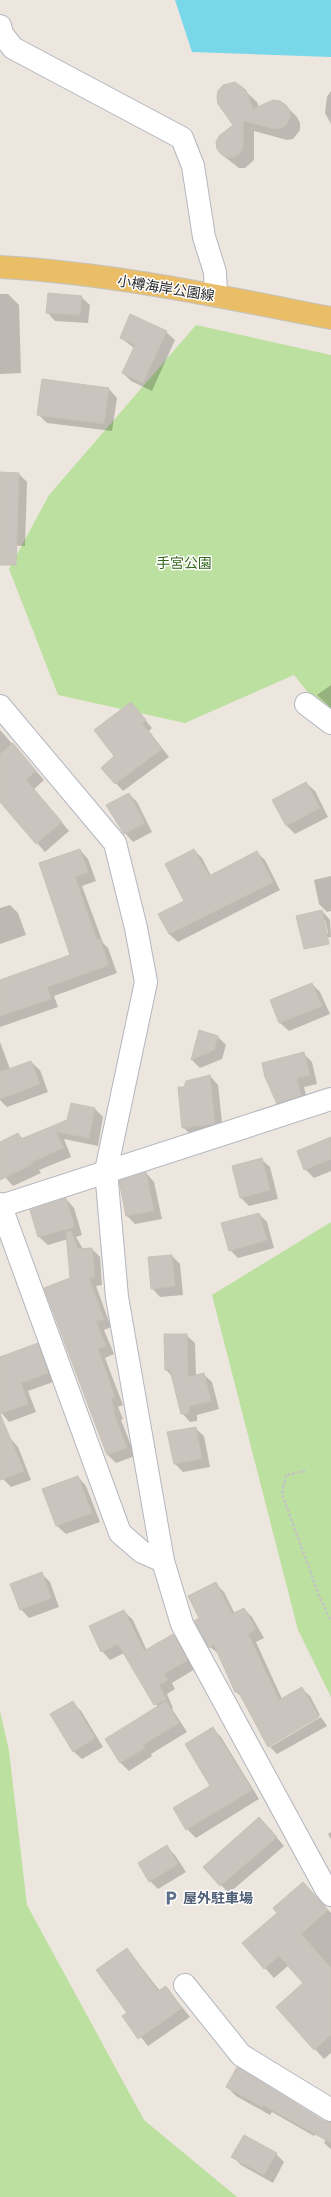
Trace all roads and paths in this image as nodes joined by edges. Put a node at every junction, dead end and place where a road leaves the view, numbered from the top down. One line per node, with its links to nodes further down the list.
1 (0, 26): 3 (street)
2 (0, 267): 3 (main road, 小樽海岸公園線)
3 (216, 296): 4 (main road, 小樽海岸公園線)
4 (331, 318)
5 (306, 704): 7 (street)
6 (0, 706): 9 (street)
7 (331, 723)
8 (331, 1099): 9 (street)
9 (106, 1171): 10 (street); 12 (street)
10 (0, 1205): 12 (street)
11 (305, 1471): 13 (path)
12 (163, 1561): 14 (street)
13 (331, 1621)
14 (331, 1895)
15 (185, 1985): 16 (street)
16 (331, 2110)

